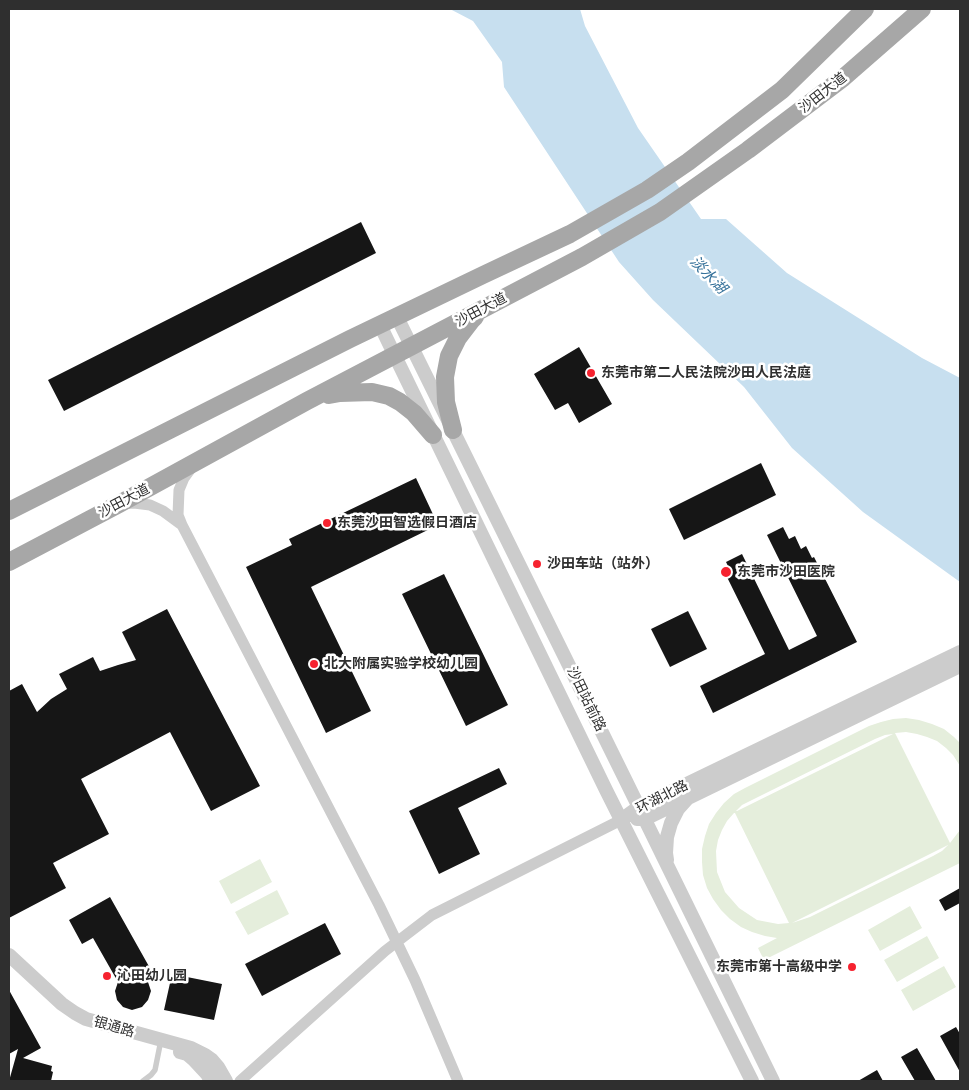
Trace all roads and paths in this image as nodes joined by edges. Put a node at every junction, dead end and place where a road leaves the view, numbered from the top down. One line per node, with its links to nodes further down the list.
1 (865, 9): 4 (main road, 沙田大道)
2 (922, 9): 3 (main road, 沙田大道)
3 (486, 308): 6 (main road, 沙田大道); 9 (main road)
4 (397, 317): 5 (main road, 沙田大道); 6 (street, 沙田站前路)
5 (380, 325): 7 (street, 沙田站前路); 13 (main road, 沙田大道)
6 (411, 346): 7 (main road, 沙田大道); 9 (street, 沙田站前路)
7 (394, 355): 8 (main road, 沙田大道); 10 (street, 沙田站前路)
8 (307, 401): 10 (main road); 11 (main road, 沙田大道)
9 (453, 430): 19 (street, 沙田站前路)
10 (433, 435): 20 (street, 沙田站前路)
11 (195, 463): 12 (main road, 沙田大道); 14 (street)
12 (118, 504): 14 (street); 15 (main road, 沙田大道)
13 (9, 511)
14 (182, 525): 22 (street)
15 (9, 562)
16 (960, 652): 19 (street, 环湖北路)
17 (960, 666): 18 (street, 环湖北路)
18 (688, 798): 19 (street, 环湖北路); 21 (street)
19 (642, 813): 20 (street, 环湖北路); 21 (street, 沙田站前路)
20 (621, 820): 22 (street); 31 (street, 沙田站前路)
21 (669, 868): 32 (street, 沙田站前路)
22 (396, 941): 29 (street); 30 (street)
23 (9, 955): 25 (street, 银通路)
24 (9, 966): 25 (street, 银通路)
25 (161, 1043): 26 (lane); 27 (street, 银通路); 28 (street, 银通路)
26 (143, 1081)
27 (211, 1081)
28 (226, 1081)
29 (240, 1081)
30 (458, 1081)
31 (752, 1081)
32 (773, 1081)

